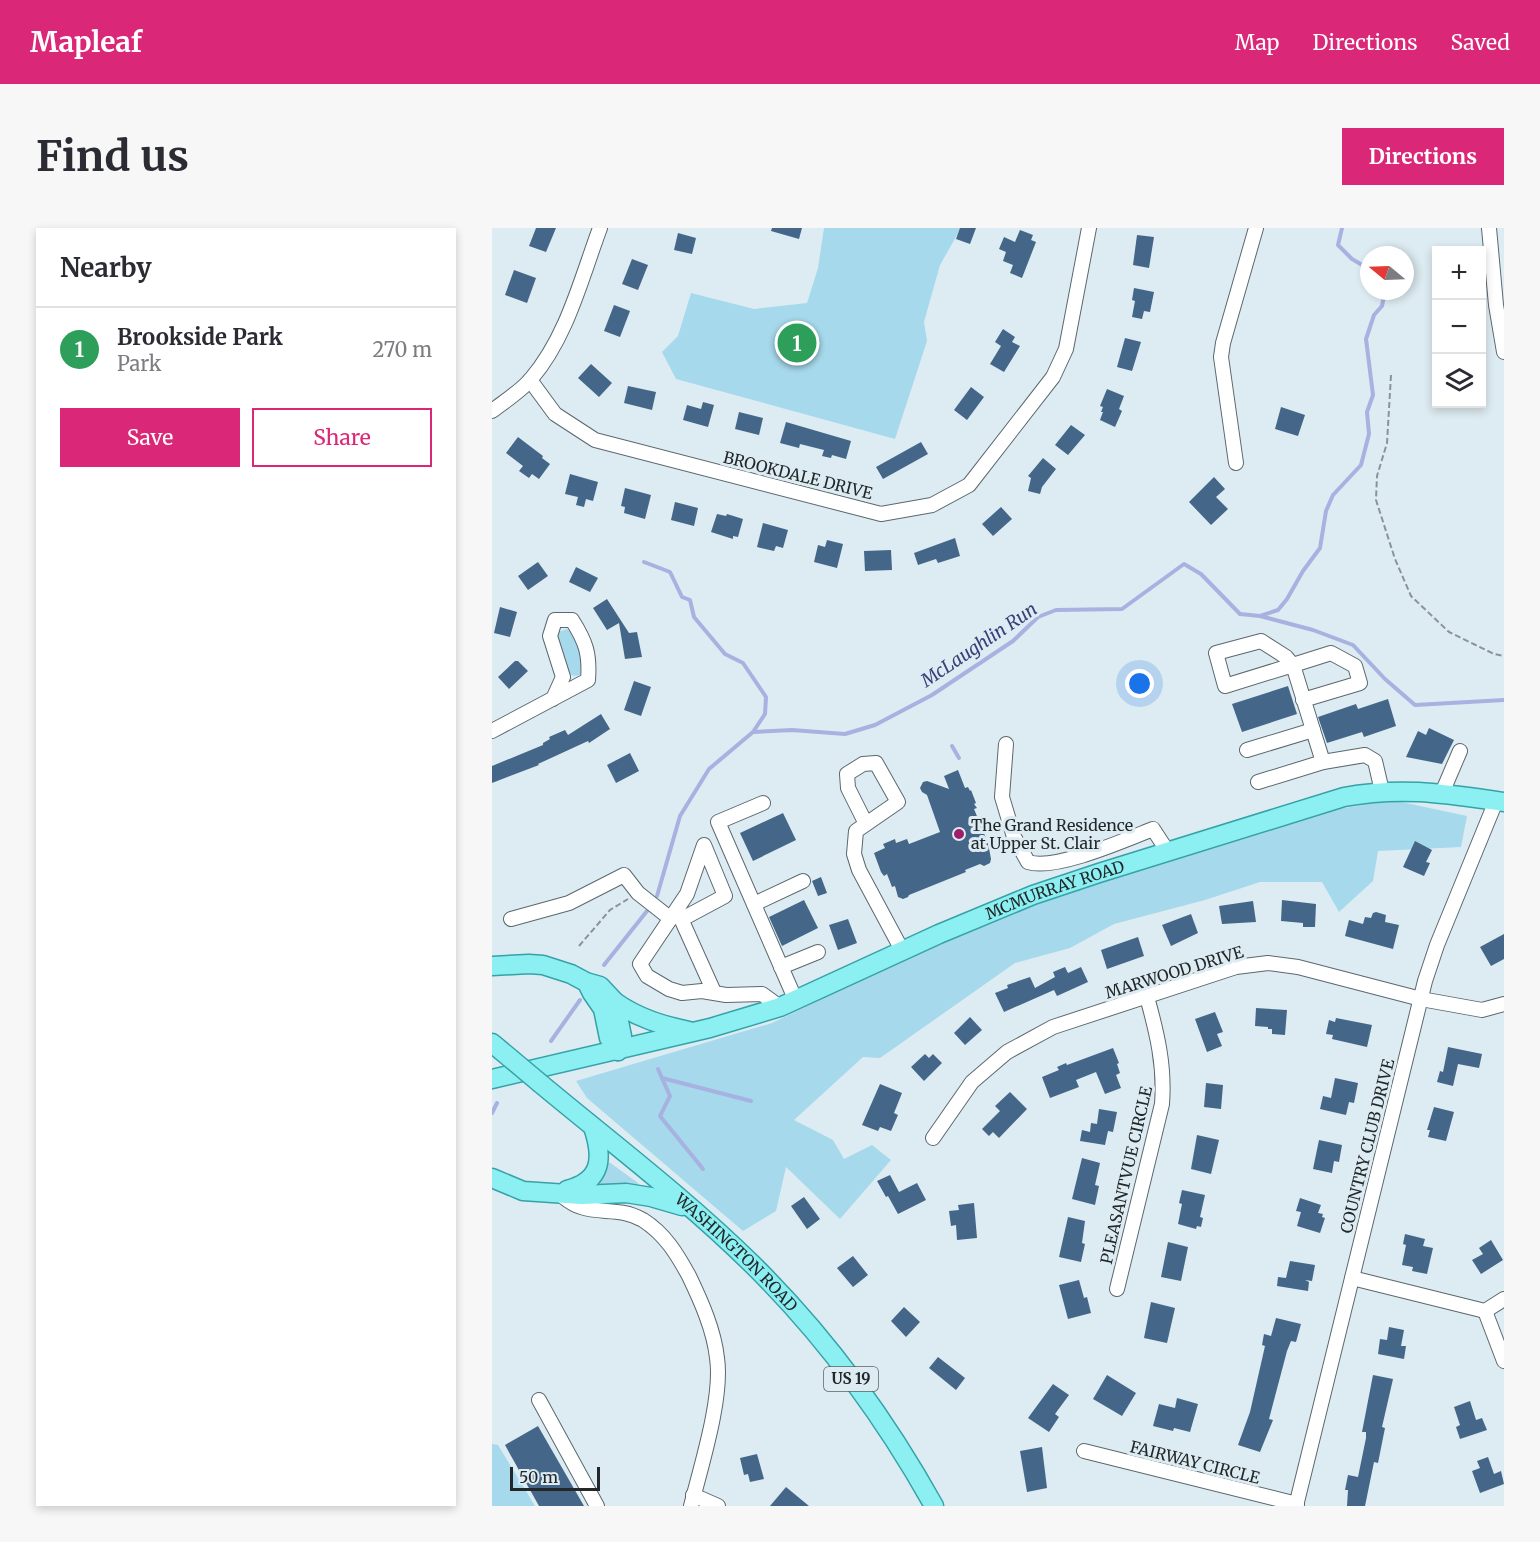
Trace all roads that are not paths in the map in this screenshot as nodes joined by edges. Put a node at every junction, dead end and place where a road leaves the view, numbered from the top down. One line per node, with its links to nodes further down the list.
1 (600, 228): 6 (street)
2 (1089, 228): 6 (street, BROOKDALE DRIVE)
3 (1256, 228): 8 (street)
4 (1490, 228): 5 (street)
5 (1504, 352)
6 (530, 380): 7 (street)
7 (492, 411)
8 (1236, 463)
9 (1293, 665): 9 (street); 11 (street); 11 (street)
10 (553, 699): 10 (street); 13 (street)
11 (1303, 700): 12 (street)
12 (1313, 730): 15 (street); 17 (street)
13 (492, 731)
14 (1006, 744): 24 (street)
15 (1247, 750)
16 (1460, 751): 20 (street)
17 (1323, 762): 18 (street); 19 (street)
18 (1258, 782)
19 (1382, 791): 20 (main road, MCMURRAY ROAD); 24 (main road, MCMURRAY ROAD)
20 (1442, 793): 22 (main road, MCMURRAY ROAD)
21 (763, 802): 26 (street)
22 (1500, 802): 36 (street, COUNTRY CLUB DRIVE)
23 (866, 824): 23 (street); 30 (street)
24 (1168, 852): 30 (main road, MCMURRAY ROAD)
25 (803, 880): 26 (street)
26 (754, 904): 31 (street)
27 (677, 916): 27 (street); 28 (street); 34 (street); 34 (street)
28 (511, 919)
29 (818, 952): 31 (street)
30 (903, 952): 38 (main road, MCMURRAY ROAD)
31 (781, 967): 38 (street)
32 (496, 969): 33 (main road)
33 (586, 982): 37 (main road); 42 (main road)
34 (714, 992): 38 (street)
35 (1147, 997): 36 (street, MARWOOD DRIVE); 45 (street, MARWOOD DRIVE); 50 (street, PLEASANTVUE CIRCLE)
36 (1421, 999): 39 (street, MARWOOD DRIVE); 49 (street, COUNTRY CLUB DRIVE)
37 (615, 1002): 40 (main road); 42 (main road)
38 (788, 1004): 40 (main road, MCMURRAY ROAD)
39 (1504, 1004)
40 (693, 1032): 42 (main road, MCMURRAY ROAD)
41 (492, 1043): 44 (main road, WASHINGTON ROAD / US 19, bridge)
42 (618, 1051): 43 (main road, MCMURRAY ROAD)
43 (492, 1079)
44 (592, 1126): 47 (main road); 48 (main road, WASHINGTON ROAD / US 19)
45 (933, 1138)
46 (492, 1178): 47 (main road)
47 (557, 1193): 48 (main road); 56 (street)
48 (690, 1208): 60 (main road, WASHINGTON ROAD / US 19)
49 (1352, 1278): 52 (street); 57 (street, COUNTRY CLUB DRIVE)
50 (1117, 1289)
51 (1504, 1299): 52 (street)
52 (1485, 1311): 53 (street)
53 (1504, 1361)
54 (539, 1400): 58 (street)
55 (1084, 1452): 57 (street, FAIRWAY CIRCLE)
56 (692, 1501): 59 (street)
57 (1297, 1505)
58 (597, 1506)
59 (718, 1506)
60 (934, 1506)

